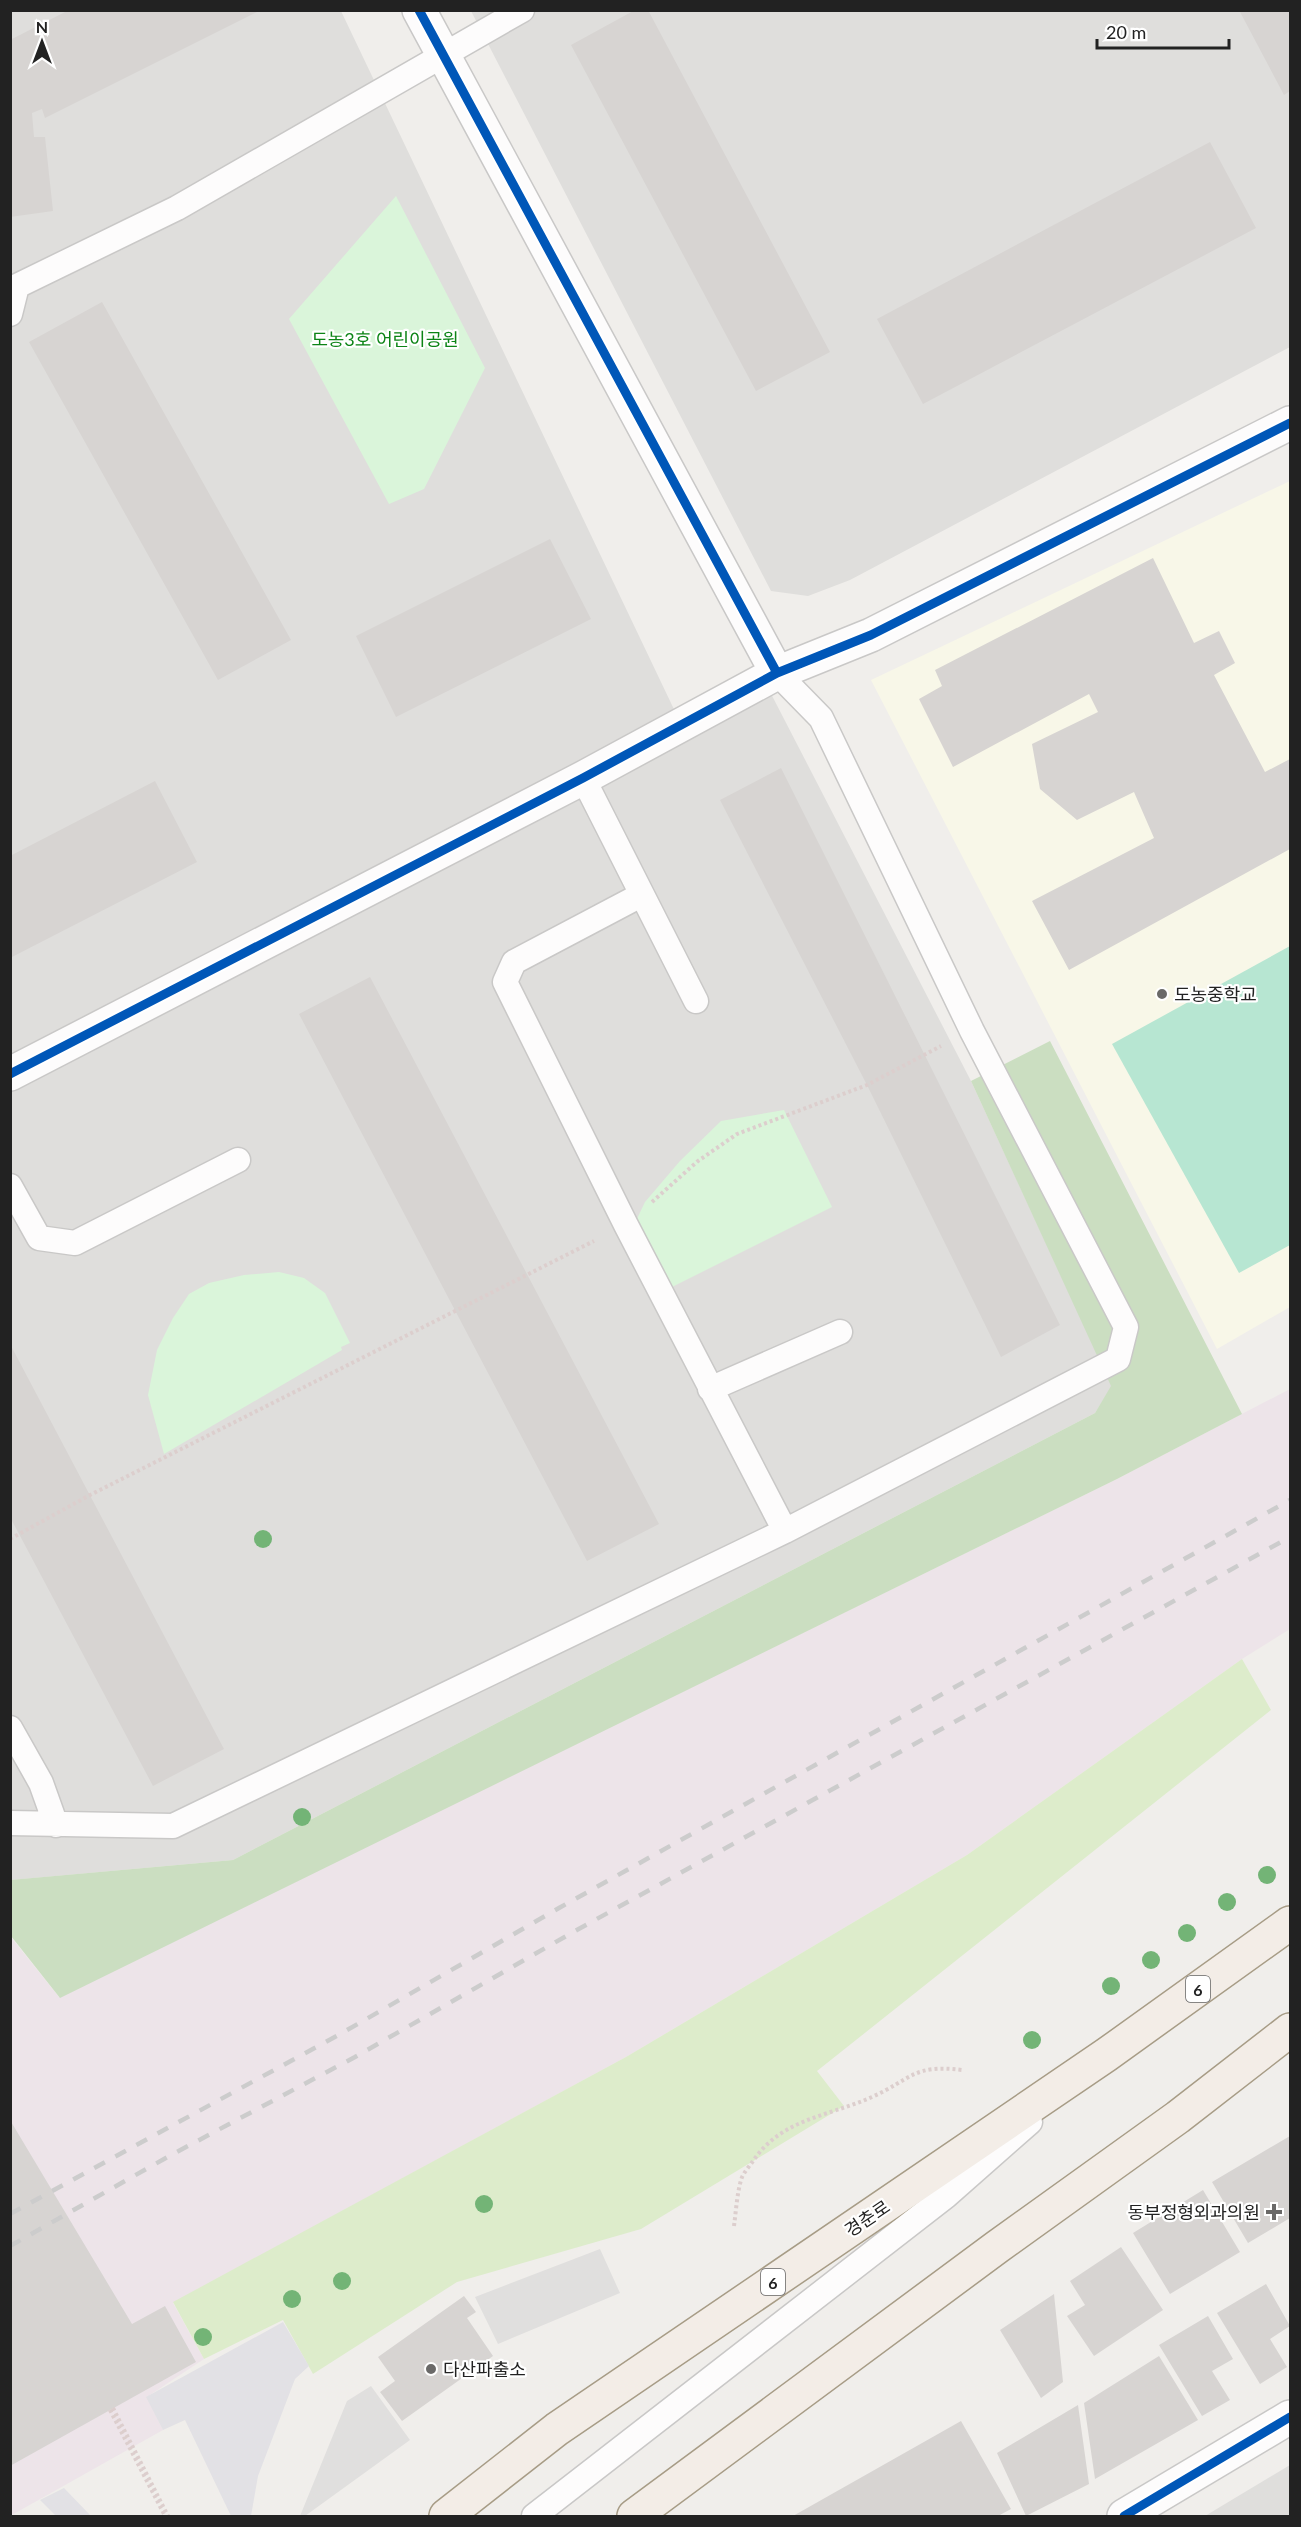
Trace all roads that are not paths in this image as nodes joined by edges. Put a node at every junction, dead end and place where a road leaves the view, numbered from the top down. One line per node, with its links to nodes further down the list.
1 (419, 10): 3 (street)
2 (522, 10): 3 (lane)
3 (443, 56): 4 (lane); 6 (street)
4 (10, 314)
5 (1290, 423): 6 (street)
6 (777, 673): 7 (street); 15 (lane)
7 (583, 778): 8 (lane); 10 (street)
8 (641, 895): 9 (lane); 14 (lane)
9 (696, 1001)
10 (10, 1074)
11 (238, 1160): 12 (lane)
12 (10, 1186)
13 (840, 1332): 14 (lane)
14 (710, 1389): 15 (lane)
15 (785, 1531): 18 (lane)
16 (10, 1728): 18 (lane)
17 (10, 1823): 18 (lane)
18 (56, 1825)
19 (1290, 1923): 21 (main road, 경춘로 / 6)
20 (1290, 2030): 25 (main road)
21 (1106, 2055): 23 (main road, 경춘로 / 6); 24 (lane)
22 (1290, 2417): 26 (street)
23 (446, 2517)
24 (534, 2517)
25 (634, 2517)
26 (1124, 2517)

